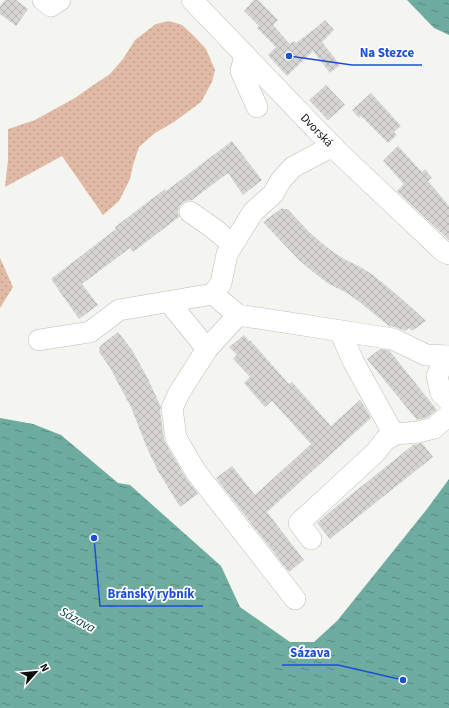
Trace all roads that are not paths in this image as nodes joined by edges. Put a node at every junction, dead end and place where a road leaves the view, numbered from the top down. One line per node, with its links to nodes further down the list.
1 (43, 0): 2 (street)
2 (60, 0)
3 (192, 0): 4 (street, Dvorská)
4 (245, 55): 5 (street); 6 (street, Dvorská)
5 (257, 107)
6 (334, 147): 8 (street); 9 (street, Dvorská)
7 (190, 212): 8 (street)
8 (232, 244): 10 (street)
9 (449, 254)
10 (213, 294): 11 (street); 12 (street)
11 (169, 302): 14 (street); 15 (street)
12 (238, 315): 13 (street); 15 (street)
13 (340, 331): 16 (street); 19 (street)
14 (39, 340)
15 (207, 349): 21 (street)
16 (448, 356): 17 (street)
17 (449, 401)
18 (449, 415): 19 (street)
19 (394, 435): 20 (street)
20 (311, 539)
21 (295, 598)

